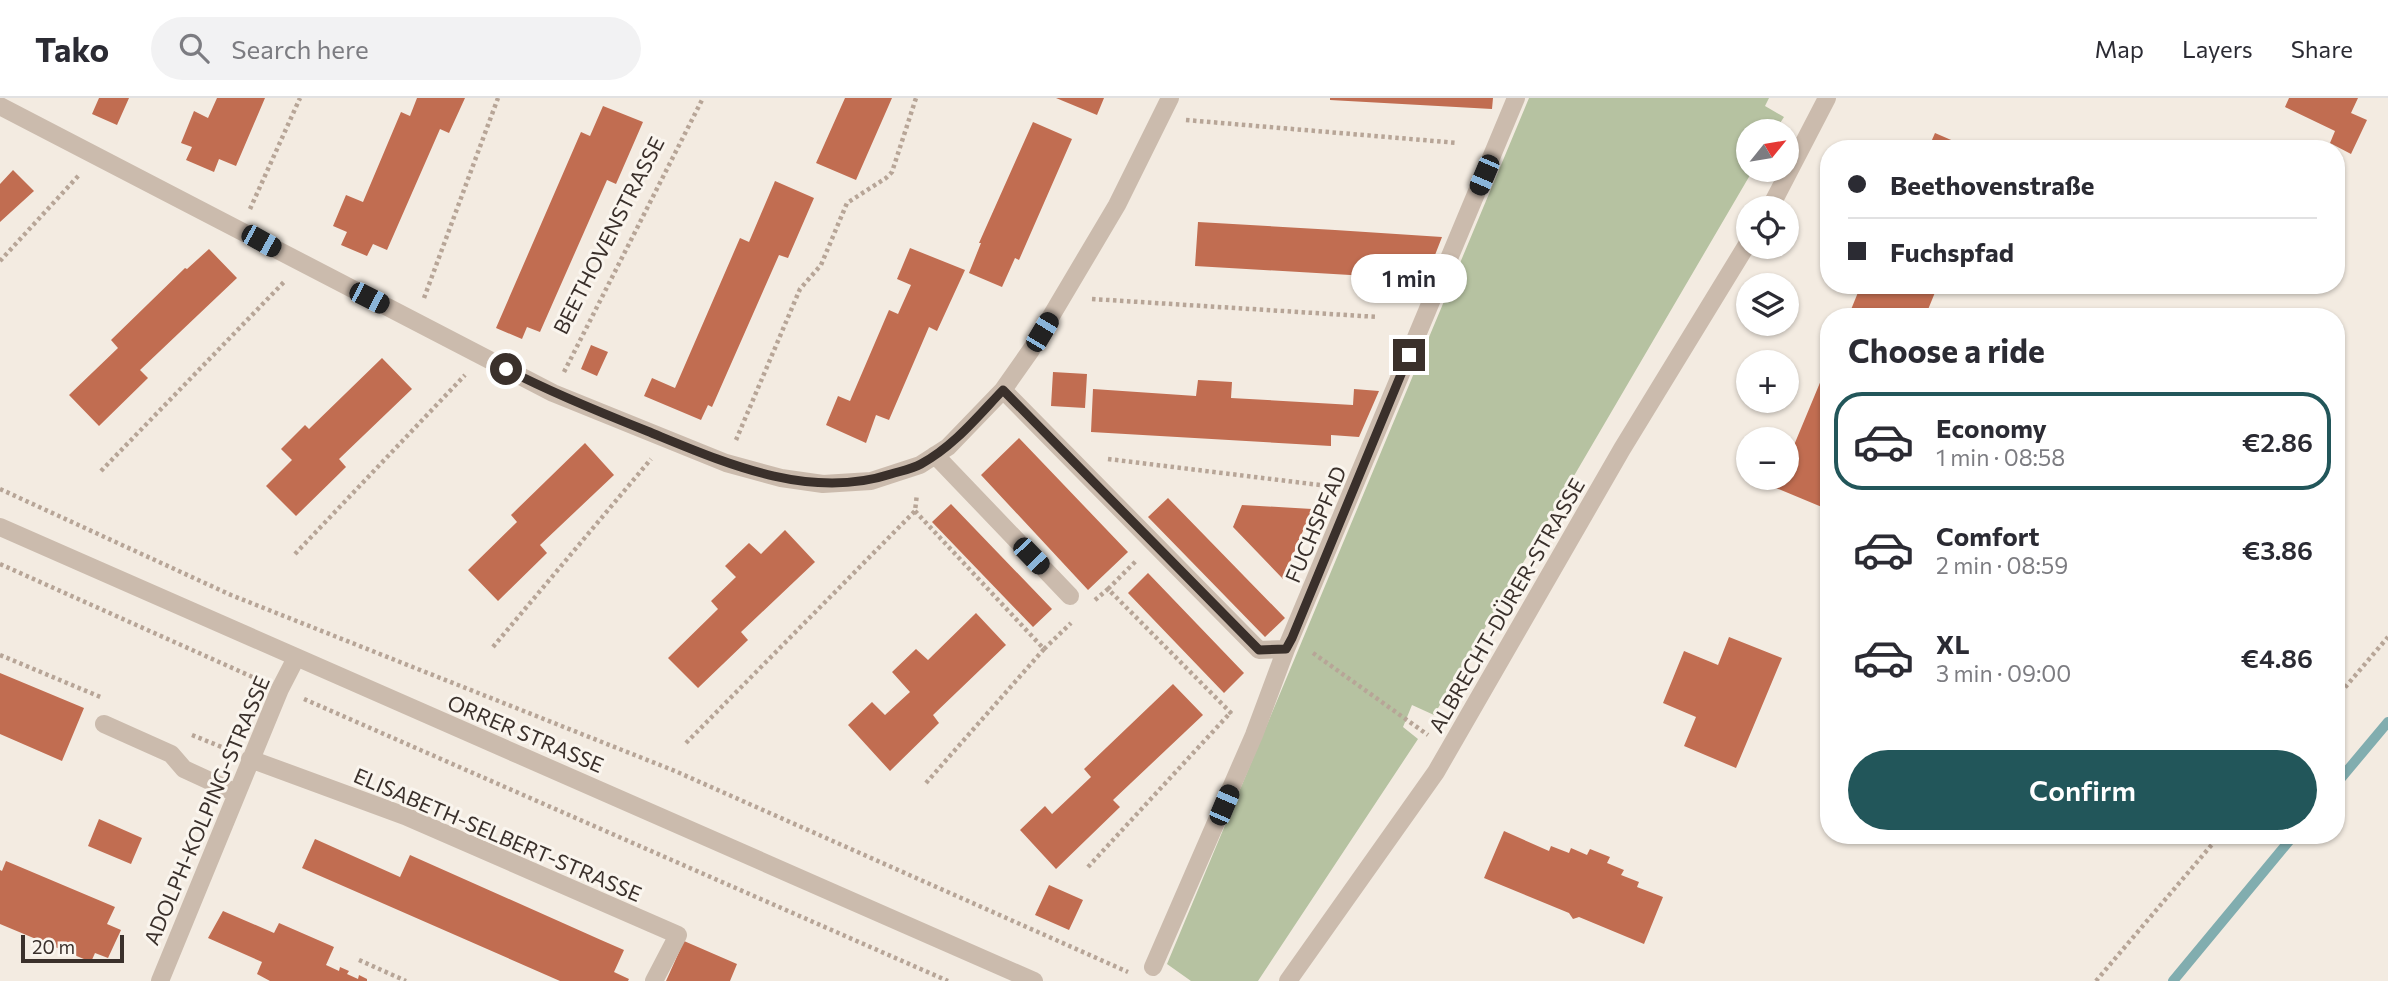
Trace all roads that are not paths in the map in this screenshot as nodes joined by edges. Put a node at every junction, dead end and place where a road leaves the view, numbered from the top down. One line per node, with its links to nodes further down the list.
1 (1170, 98): 7 (street)
2 (1516, 98): 11 (street, FUCHSPFAD)
3 (1827, 98): 5 (street)
4 (0, 106): 8 (street)
5 (1776, 196)
6 (1738, 259): 20 (street, ALBRECHT-DÜRER-STRASSE)
7 (1003, 390): 8 (street); 11 (street)
8 (927, 460): 10 (street)
9 (0, 527): 12 (street, ORRER STRASSE)
10 (1070, 596)
11 (1289, 644): 16 (street, FUCHSPFAD)
12 (296, 658): 14 (street, ADOLPH-KOLPING-STRASSE); 19 (street, ORRER STRASSE)
13 (104, 724): 15 (street)
14 (250, 759): 15 (street, ADOLPH-KOLPING-STRASSE); 18 (street, ELISABETH-SELBERT-STRASSE)
15 (236, 793): 17 (street, ADOLPH-KOLPING-STRASSE)
16 (1153, 967)
17 (160, 981)
18 (654, 981)
19 (1034, 981)
20 (1288, 981)

